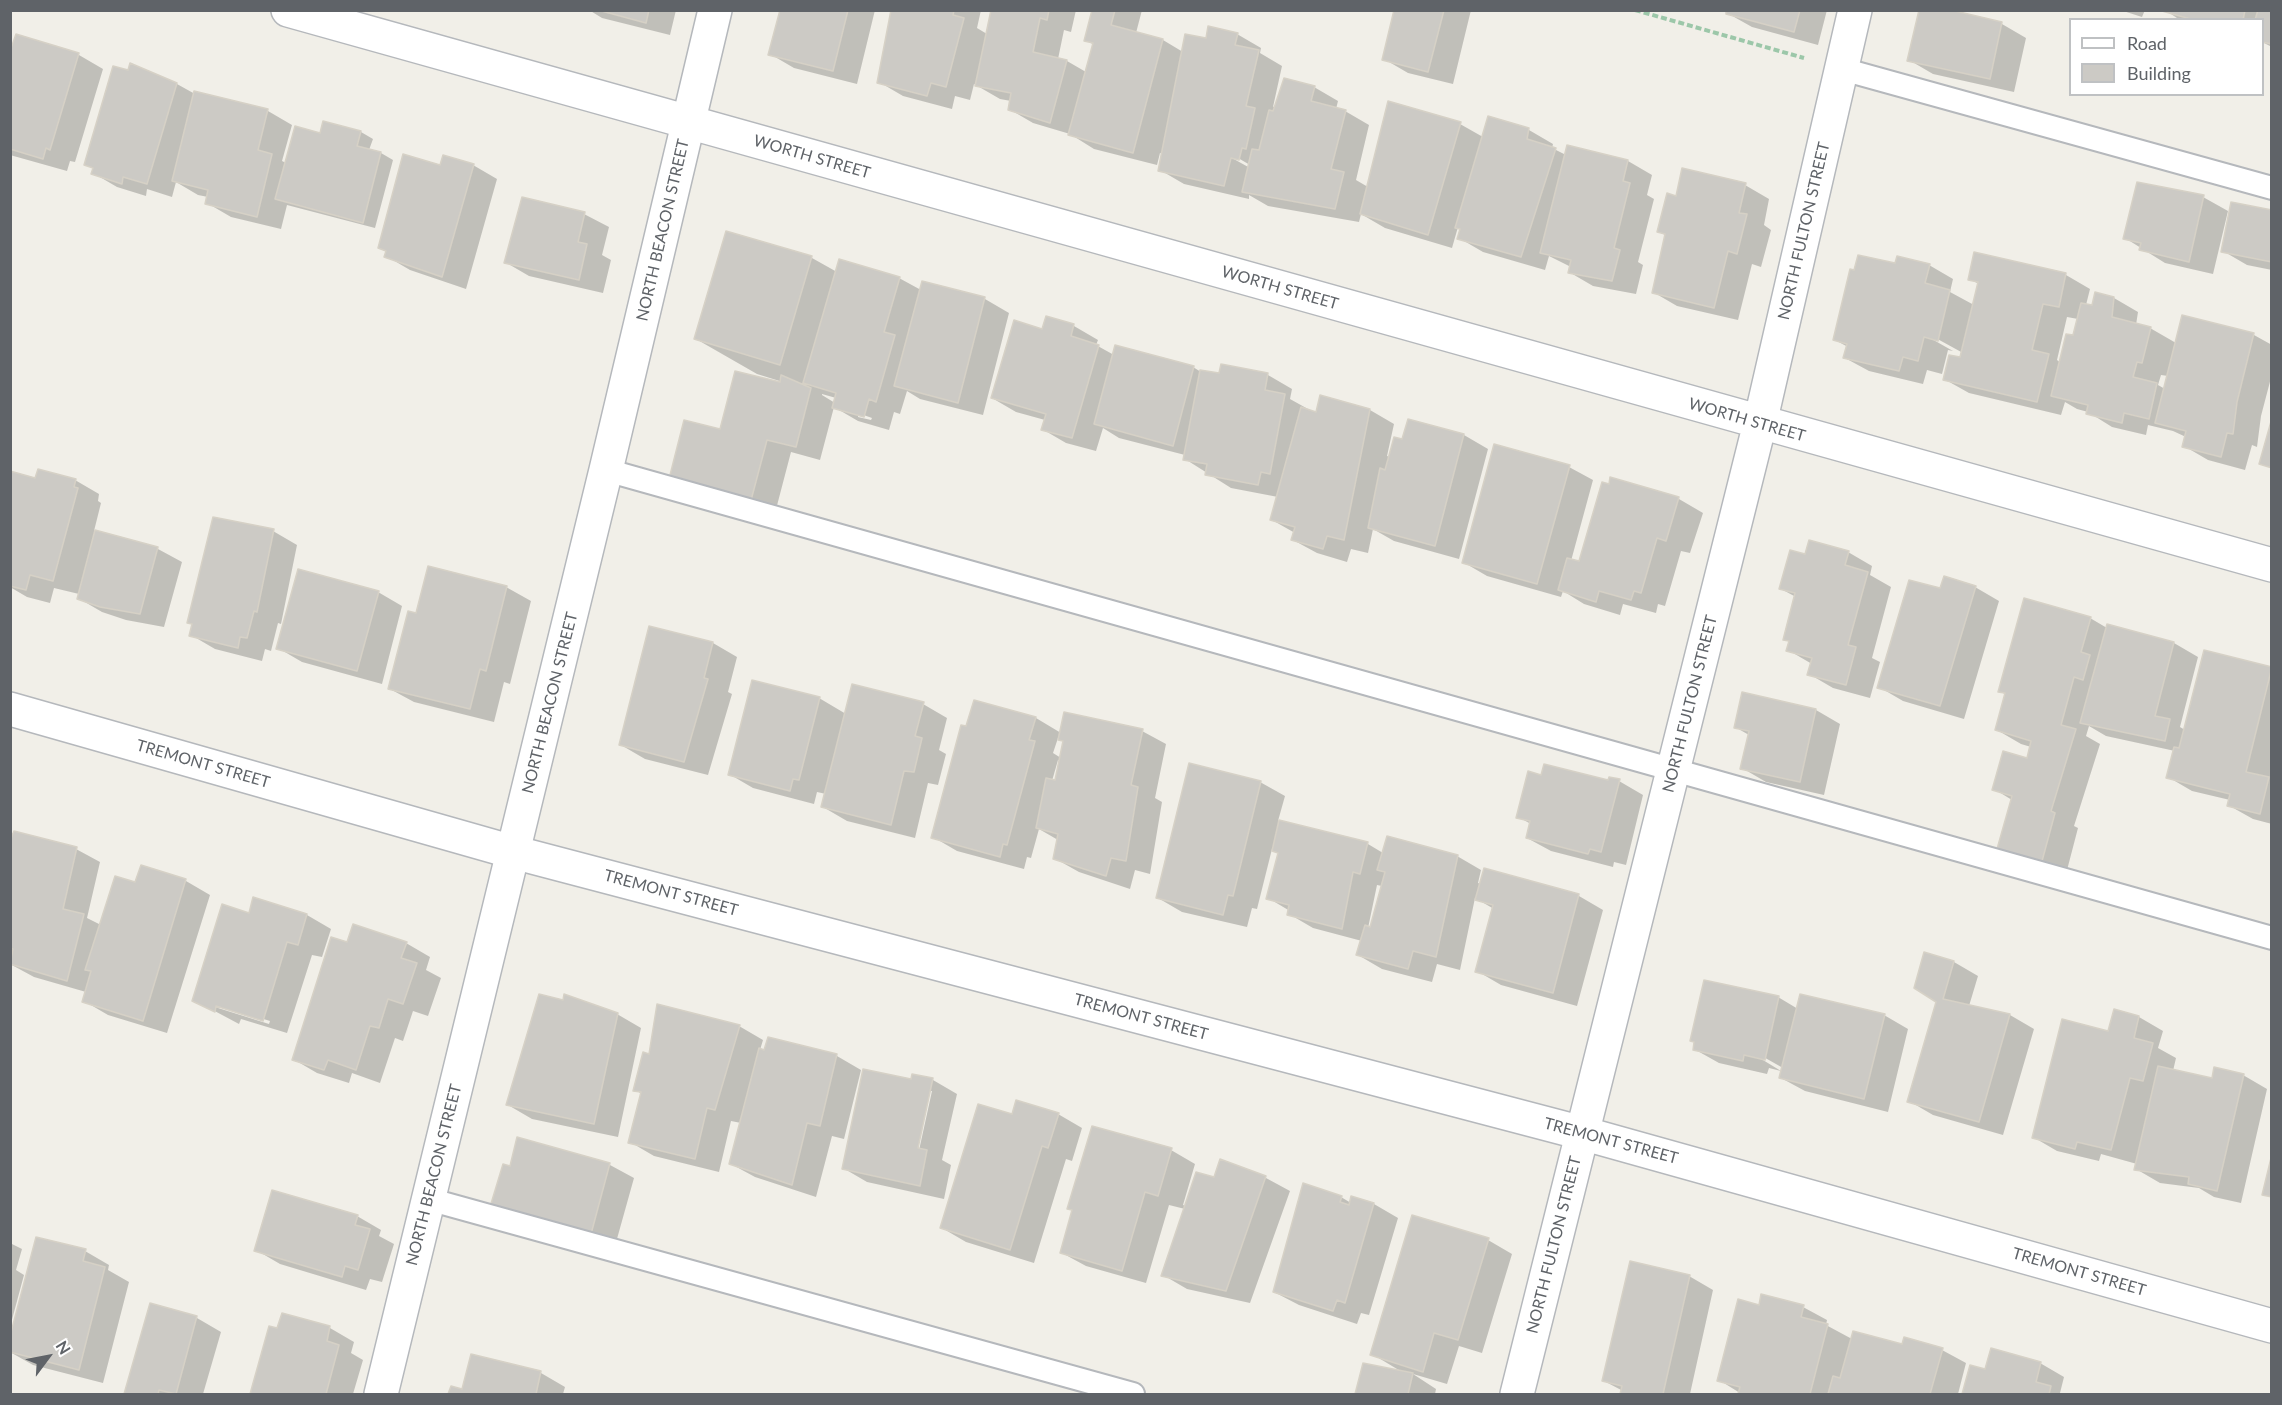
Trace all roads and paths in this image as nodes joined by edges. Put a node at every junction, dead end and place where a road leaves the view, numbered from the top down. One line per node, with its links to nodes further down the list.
1 (288, 10): 6 (street, WORTH STREET)
2 (716, 10): 6 (street, NORTH BEACON STREET)
3 (1635, 10): 5 (path)
4 (1855, 10): 5 (street, NORTH FULTON STREET)
5 (1842, 69): 7 (lane); 8 (street, NORTH FULTON STREET)
6 (689, 122): 8 (street, WORTH STREET); 9 (street, NORTH BEACON STREET)
7 (2271, 188)
8 (1760, 423): 10 (street, WORTH STREET); 12 (street, NORTH FULTON STREET)
9 (606, 471): 12 (lane); 13 (street, NORTH BEACON STREET)
10 (2271, 565)
11 (10, 709): 13 (street, TREMONT STREET)
12 (1674, 771): 14 (lane); 15 (street, NORTH FULTON STREET)
13 (513, 852): 15 (street, TREMONT STREET); 16 (street, NORTH BEACON STREET)
14 (2271, 938)
15 (1582, 1133): 17 (street, TREMONT STREET); 20 (street, NORTH FULTON STREET)
16 (428, 1199): 18 (street, NORTH BEACON STREET); 19 (lane)
17 (2271, 1326)
18 (381, 1395)
19 (1133, 1395)
20 (1517, 1395)

